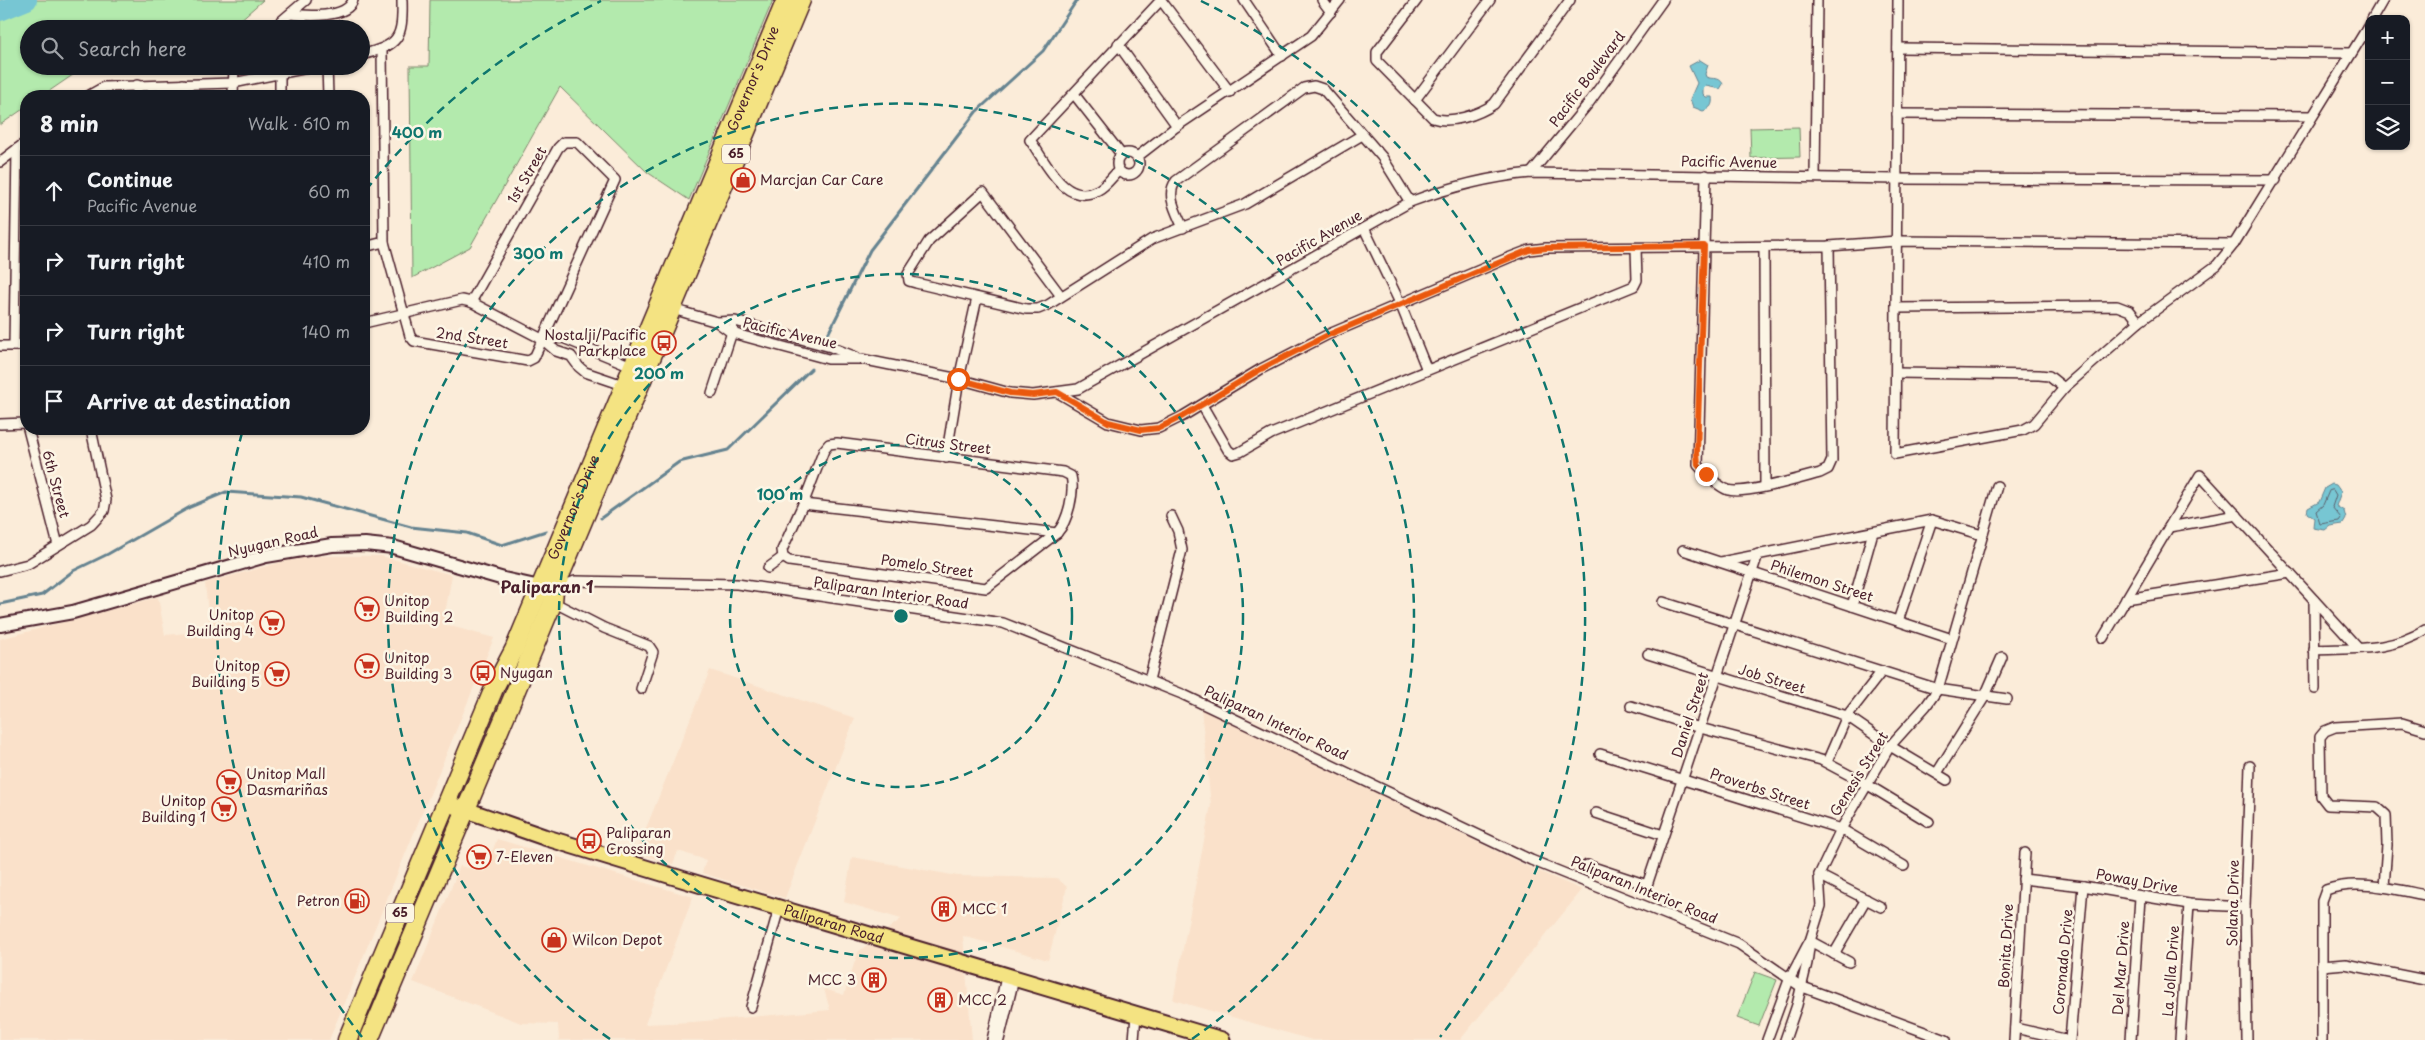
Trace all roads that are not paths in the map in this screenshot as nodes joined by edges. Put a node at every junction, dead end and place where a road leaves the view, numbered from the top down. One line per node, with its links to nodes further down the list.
1 (306, 0): 18 (street)
2 (353, 0): 18 (street)
3 (402, 0): 24 (street)
4 (786, 0): 73 (highway, Governor's Drive / 65)
5 (801, 0): 73 (highway, Governor's Drive / 65)
6 (1161, 0): 22 (street); 40 (street)
7 (1244, 0): 27 (street)
8 (1322, 0): 17 (street)
9 (1340, 0): 17 (street)
10 (1417, 0): 42 (street)
11 (1490, 0): 42 (street)
12 (1570, 0): 42 (street)
13 (1664, 0): 53 (street, Pacific Boulevard)
14 (1817, 0): 55 (street)
15 (1898, 0): 23 (street)
16 (2383, 0): 19 (street)
17 (1330, 12): 27 (street)
18 (290, 14): 20 (street)
19 (2374, 15)
20 (283, 20)
21 (2365, 31): 26 (street)
22 (1118, 44): 41 (street); 45 (street)
23 (1898, 48): 26 (street); 43 (street)
24 (382, 50): 25 (street); 62 (street)
25 (370, 53)
26 (2351, 53): 44 (street)
27 (1282, 56): 40 (street)
28 (233, 75): 31 (street)
29 (280, 75): 31 (street); 38 (street)
30 (327, 75): 39 (street)
31 (233, 83): 32 (street); 37 (street)
32 (183, 84): 33 (street); 36 (street)
33 (137, 85): 34 (street); 35 (street)
34 (99, 90)
35 (137, 90)
36 (183, 90)
37 (233, 90)
38 (280, 90)
39 (328, 90)
40 (1230, 92): 45 (street)
41 (1074, 94): 49 (street); 52 (street)
42 (1415, 100)
43 (1897, 114): 44 (street); 56 (street)
44 (2312, 116): 57 (street)
45 (1177, 126): 50 (street)
46 (1362, 135): 58 (street); 59 (street); 59 (street)
47 (20, 147): 48 (street)
48 (16, 150): 51 (street); 86 (street)
49 (1121, 154): 50 (street); 52 (street)
50 (1137, 157): 52 (street)
51 (0, 162)
52 (1118, 170)
53 (1531, 173): 54 (street, Pacific Avenue); 58 (street, Pacific Avenue)
54 (1706, 176): 55 (street, Pacific Avenue); 65 (street)
55 (1815, 177): 56 (street, Pacific Avenue)
56 (1897, 179): 57 (street, Pacific Avenue); 61 (street)
57 (2276, 180): 63 (street)
58 (1410, 202): 60 (street, Pacific Avenue)
59 (1183, 228): 69 (street)
60 (1364, 228): 72 (street); 96 (street, Pacific Avenue)
61 (1896, 241): 63 (street); 66 (street); 74 (street)
62 (384, 242): 64 (street); 75 (street)
63 (2234, 244): 79 (street)
64 (370, 246)
65 (1704, 246): 67 (street); 68 (street); 105 (street)
66 (1829, 246): 67 (street); 105 (street)
67 (1764, 247): 105 (street)
68 (1636, 248): 72 (street); 91 (street)
69 (1061, 296): 70 (street); 70 (street)
70 (977, 298): 93 (street)
71 (471, 302): 75 (street); 82 (street); 82 (street, 1st Street)
72 (1400, 303): 91 (street); 98 (street)
73 (665, 306): 78 (street, Pacific Avenue); 90 (highway, Governor's Drive / 65)
74 (1896, 308): 79 (street); 92 (street)
75 (403, 313): 76 (street); 82 (street, 2nd Street)
76 (370, 321)
77 (735, 321): 78 (street, Pacific Avenue); 80 (street, Pacific Avenue); 81 (street)
78 (717, 322): 81 (street, Pacific Avenue)
79 (2139, 322): 95 (street)
80 (758, 327): 83 (street); 84 (street, Pacific Avenue)
81 (732, 333): 83 (street, Pacific Avenue); 97 (street)
82 (542, 339): 90 (street); 94 (street)
83 (754, 339): 88 (street, Pacific Avenue)
84 (813, 342): 88 (street); 89 (street, Pacific Avenue)
85 (0, 346): 86 (street)
86 (14, 346): 87 (street)
87 (20, 346)
88 (810, 354): 89 (street, Pacific Avenue)
89 (861, 359): 93 (street, Pacific Avenue)
90 (639, 368): 94 (highway, Governor's Drive / 65)
91 (1427, 370): 98 (street)
92 (1896, 373): 95 (street); 95 (street)
93 (958, 379): 96 (street, Pacific Avenue); 103 (street)
94 (631, 388): 124 (highway, Governor's Drive / 65)
95 (2064, 388)
96 (1057, 392): 98 (street)
97 (712, 393)
98 (1202, 405)
99 (20, 422): 100 (street)
100 (0, 424)
101 (30, 435): 115 (street, 6th Street)
102 (92, 435): 115 (street)
103 (946, 458): 104 (street, Citrus Street); 107 (street, Citrus Street)
104 (1071, 476): 113 (street, Pomelo Street)
105 (1766, 485)
106 (1997, 486): 114 (street, Genesis Street)
107 (804, 504): 113 (street); 117 (street)
108 (2238, 515): 111 (street); 111 (street); 123 (street)
109 (1170, 516): 141 (street)
110 (1932, 520): 112 (street); 114 (street); 129 (street)
111 (2169, 527): 125 (street)
112 (1873, 532): 118 (street); 128 (street)
113 (1057, 534): 117 (street, Pomelo Street)
114 (1982, 535): 134 (street, Genesis Street)
115 (58, 545): 121 (street)
116 (1683, 550): 119 (street, Philemon Street)
117 (782, 553): 120 (street)
118 (1758, 554): 119 (street); 122 (street, Daniel Street)
119 (1720, 562): 122 (street, Philemon Street)
120 (768, 568)
121 (0, 570)
122 (1752, 572): 128 (street, Philemon Street); 131 (street, Daniel Street)
123 (2290, 573): 125 (street); 126 (street)
124 (549, 593): 130 (main road, Nyugan Road); 141 (street, Paliparan Interior Road); 144 (street); 159 (highway, Governor's Drive / 65); 160 (highway, Governor's Drive / 65)
125 (2126, 599): 133 (street)
126 (2314, 600): 135 (street); 136 (street)
127 (1663, 602): 131 (street)
128 (1852, 606): 129 (street, Philemon Street)
129 (1898, 621): 134 (street, Philemon Street)
130 (0, 625)
131 (1734, 625): 139 (street); 140 (street, Daniel Street)
132 (2425, 630): 135 (street)
133 (2103, 638)
134 (1952, 639): 142 (street, Genesis Street)
135 (2358, 648): 136 (street)
136 (2314, 650): 143 (street)
137 (1648, 654): 140 (street, Job Street)
138 (2002, 657): 145 (street)
139 (1882, 671): 142 (street); 148 (street)
140 (1717, 676): 148 (street, Job Street); 149 (street, Daniel Street)
141 (1149, 680): 184 (street, Paliparan Interior Road)
142 (1938, 689): 145 (street); 151 (street, Genesis Street)
143 (2315, 689)
144 (641, 690)
145 (1985, 696): 146 (street); 155 (street)
146 (2007, 699)
147 (1631, 706): 149 (street)
148 (1847, 716): 151 (street, Job Street); 153 (street)
149 (1700, 728): 153 (street); 156 (street, Daniel Street)
150 (2424, 728): 171 (street)
151 (1886, 743): 155 (street, Job Street); 158 (street, Genesis Street)
152 (1600, 754): 156 (street, Proverbs Street)
153 (1827, 762): 158 (street)
154 (2250, 766): 177 (street, Solana Drive)
155 (1937, 773): 157 (street, Job Street)
156 (1684, 779): 163 (street, Proverbs Street); 164 (street, Daniel Street)
157 (1947, 780)
158 (1868, 785): 162 (street); 163 (street, Genesis Street)
159 (446, 803): 160 (main road, Paliparan Road); 190 (highway, Governor's Drive / 65)
160 (465, 810): 178 (main road, Paliparan Road); 191 (highway, Governor's Drive / 65)
161 (1596, 813): 164 (street)
162 (1929, 822)
163 (1841, 830): 167 (street, Proverbs Street); 168 (street, Genesis Street)
164 (1663, 835): 166 (street, Daniel Street)
165 (2025, 853): 169 (street, Bonita Drive)
166 (1587, 865)
167 (1904, 866)
168 (1819, 875): 174 (street); 179 (street, Genesis Street)
169 (2023, 879): 170 (street, Poway Drive); 189 (street, Bonita Drive)
170 (2083, 886): 173 (street, Poway Drive); 200 (street, Coronado Drive)
171 (2384, 887): 172 (street); 182 (street)
172 (2425, 895)
173 (2140, 897): 175 (street, Poway Drive); 201 (street, Del Mar Drive)
174 (1866, 899): 176 (street); 180 (street)
175 (2189, 904): 177 (street, Poway Drive); 202 (street, La Jolla Drive)
176 (1881, 907)
177 (2246, 907): 203 (street, Solana Drive)
178 (779, 908): 183 (main road, Paliparan Road); 187 (street)
179 (1810, 941): 180 (street); 184 (street, Genesis Street); 186 (street, Genesis Street)
180 (1834, 954): 181 (street)
181 (1849, 962)
182 (2322, 966): 185 (street); 204 (street)
183 (1010, 978): 188 (main road, Paliparan Road); 192 (street); 193 (street)
184 (1789, 980): 186 (street, Paliparan Interior Road); 196 (street, Genesis Street)
185 (2425, 980)
186 (1800, 986): 197 (street, Genesis Street); 198 (street, Paliparan Interior Road)
187 (751, 1007)
188 (1136, 1015): 194 (street); 195 (main road, Paliparan Road)
189 (2015, 1028): 199 (street, Bonita Drive); 200 (street)
190 (347, 1040)
191 (369, 1040)
192 (992, 1040)
193 (999, 1040)
194 (1134, 1040)
195 (1222, 1040)
196 (1766, 1040)
197 (1785, 1040)
198 (1946, 1040)
199 (2014, 1040)
200 (2070, 1040)
201 (2131, 1040)
202 (2180, 1040)
203 (2247, 1040)
204 (2322, 1040)

